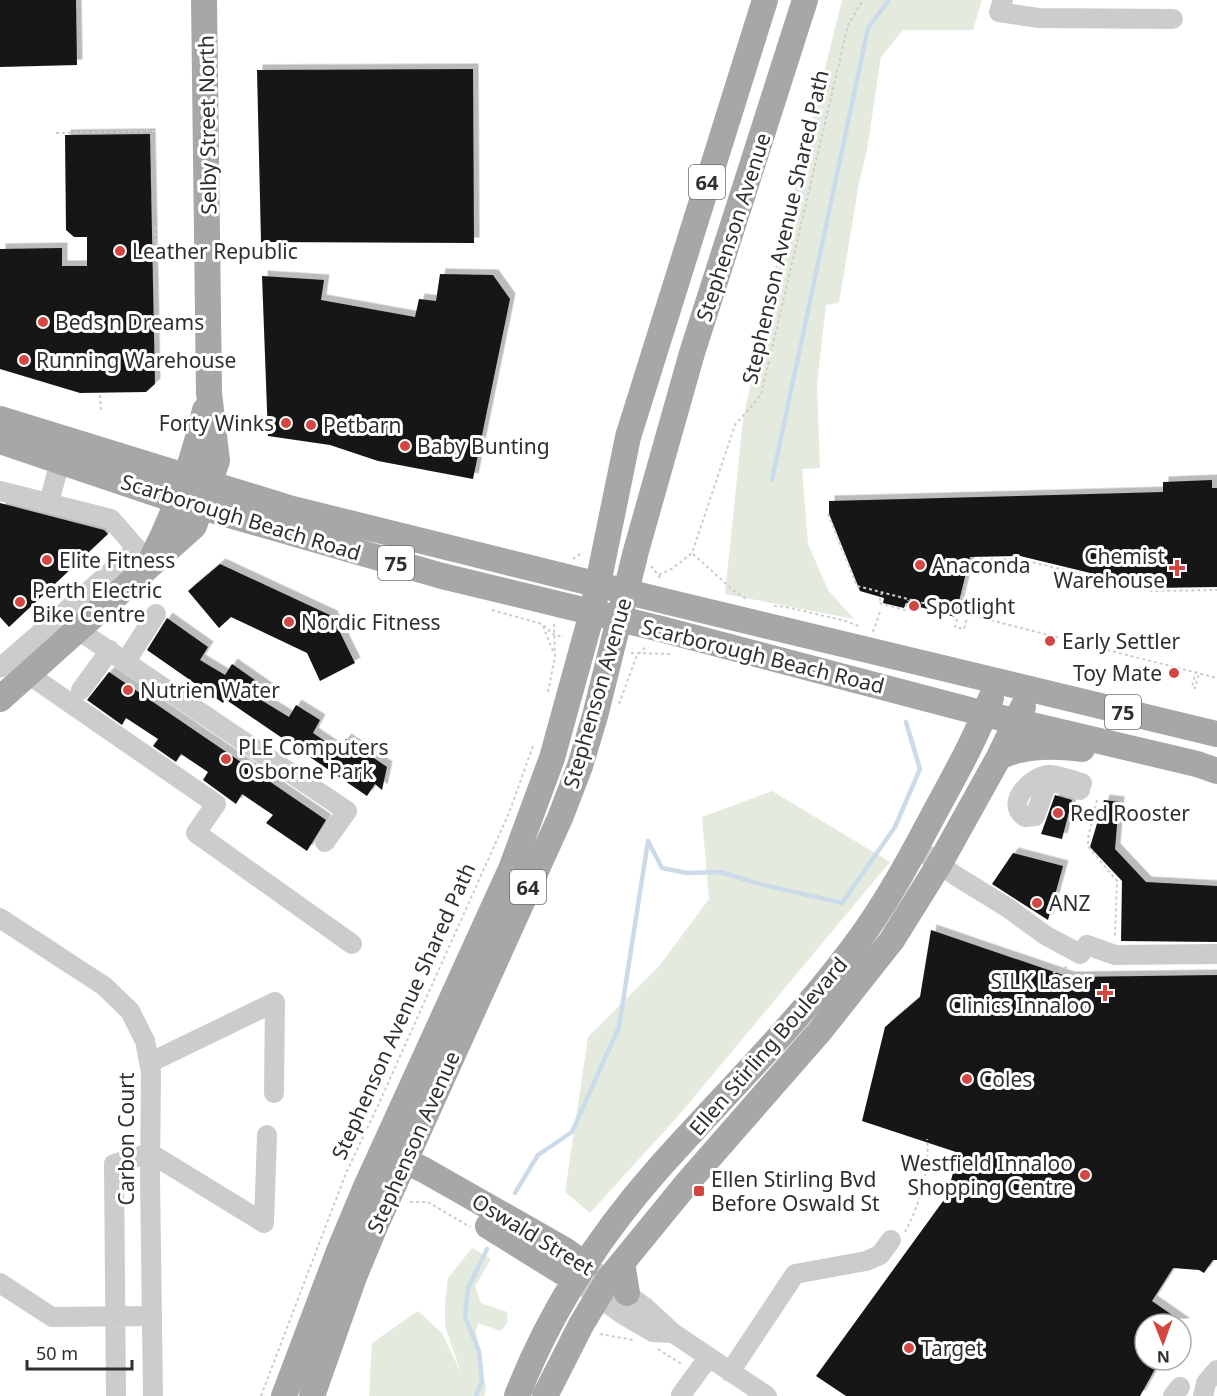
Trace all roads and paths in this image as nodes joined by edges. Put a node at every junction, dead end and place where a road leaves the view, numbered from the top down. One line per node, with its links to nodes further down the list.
1 (204, 0): 17 (main road, Selby Street North)
2 (765, 0): 22 (main road, Stephenson Avenue / 64)
3 (806, 0): 24 (main road, Stephenson Avenue / 64)
4 (863, 0): 20 (path, Stephenson Avenue Shared Path)
5 (1001, 6): 6 (street)
6 (1173, 19)
7 (56, 133): 8 (path)
8 (154, 134)
9 (156, 227): 10 (path)
10 (156, 245)
11 (100, 395): 12 (path)
12 (100, 412)
13 (0, 419): 17 (main road, Scarborough Beach Road / 75)
14 (0, 441): 15 (main road, Scarborough Beach Road / 75)
15 (60, 461): 17 (main road, Scarborough Beach Road / 75); 18 (street)
16 (0, 491): 18 (street)
17 (194, 491): 22 (main road, Scarborough Beach Road / 75); 30 (main road, Scarborough Beach Road / 75); 36 (main road, Selby Street North)
18 (49, 503): 42 (street)
19 (828, 514): 25 (path)
20 (692, 554): 21 (path); 27 (path)
21 (659, 575)
22 (598, 584): 24 (main road, Scarborough Beach Road / 75); 30 (main road, Stephenson Avenue / 64)
23 (1217, 590): 32 (path)
24 (626, 591): 33 (main road, Stephenson Avenue / 64); 46 (main road, Scarborough Beach Road / 75)
25 (882, 592): 26 (path); 26 (path)
26 (908, 599): 32 (path)
27 (751, 601)
28 (767, 606): 35 (path)
29 (880, 612): 38 (path)
30 (592, 613): 33 (main road, Scarborough Beach Road / 75); 73 (main road, Stephenson Avenue / 64)
31 (156, 614): 41 (street)
32 (968, 614): 43 (path)
33 (619, 620): 51 (main road, Scarborough Beach Road / 75); 73 (main road, Stephenson Avenue / 64)
34 (542, 624): 40 (path)
35 (863, 628)
36 (78, 630): 39 (street); 44 (main road, Selby Street North)
37 (554, 634): 40 (path)
38 (882, 634)
39 (110, 650): 41 (street); 47 (street)
40 (555, 657): 49 (path)
41 (126, 661): 60 (street)
42 (0, 668)
43 (1197, 672): 43 (path); 45 (path)
44 (28, 674): 50 (main road, Selby Street North); 65 (street)
45 (1217, 678)
46 (997, 681): 48 (main road, Scarborough Beach Road / 75); 52 (main road, Ellen Stirling Boulevard)
47 (81, 690)
48 (1030, 690): 53 (main road, Ellen Stirling Boulevard); 54 (main road, Scarborough Beach Road / 75)
49 (548, 698)
50 (0, 699)
51 (953, 705): 52 (main road, Scarborough Beach Road / 75); 61 (main road)
52 (985, 714): 53 (main road, Scarborough Beach Road / 75); 61 (main road, Ellen Stirling Boulevard)
53 (1017, 721): 56 (main road, Scarborough Beach Road / 75); 57 (main road, Ellen Stirling Boulevard)
54 (1217, 734)
55 (536, 739): 89 (path, Stephenson Avenue Shared Path)
56 (1160, 755): 57 (main road); 58 (main road, Scarborough Beach Road / 75)
57 (999, 757): 62 (main road, Ellen Stirling Boulevard)
58 (1217, 771)
59 (1097, 800): 64 (path)
60 (326, 842)
61 (916, 847): 62 (street); 75 (main road, Ellen Stirling Boulevard)
62 (940, 863): 66 (street); 77 (main road, Ellen Stirling Boulevard)
63 (0, 918): 69 (street, Carbon Court)
64 (1114, 943)
65 (352, 944)
66 (1217, 954)
67 (1074, 964): 68 (path)
68 (1053, 973)
69 (149, 1063): 70 (street); 72 (street, Carbon Court)
70 (274, 1093)
71 (267, 1135): 72 (street)
72 (150, 1153): 78 (street); 79 (street, Carbon Court)
73 (390, 1163): 75 (main road, Oswald Street); 90 (main road, Stephenson Avenue / 64); 91 (main road, Stephenson Avenue / 64)
74 (891, 1240): 84 (street)
75 (580, 1272): 77 (street, Oswald Street); 92 (main road, Ellen Stirling Boulevard)
76 (0, 1283): 78 (street)
77 (608, 1299): 80 (path); 82 (street, Oswald Street); 93 (main road, Ellen Stirling Boulevard)
78 (115, 1316): 79 (street); 87 (street)
79 (151, 1316): 88 (street, Carbon Court)
80 (633, 1340)
81 (657, 1348): 85 (path)
82 (708, 1358): 84 (street, Oswald Street); 85 (street)
83 (1217, 1370): 95 (street)
84 (730, 1372): 94 (street, Oswald Street)
85 (693, 1378): 86 (street)
86 (681, 1395)
87 (116, 1396)
88 (153, 1396)
89 (261, 1396)
90 (284, 1396)
91 (312, 1396)
92 (517, 1396)
93 (545, 1396)
94 (767, 1396)
95 (1203, 1396)

